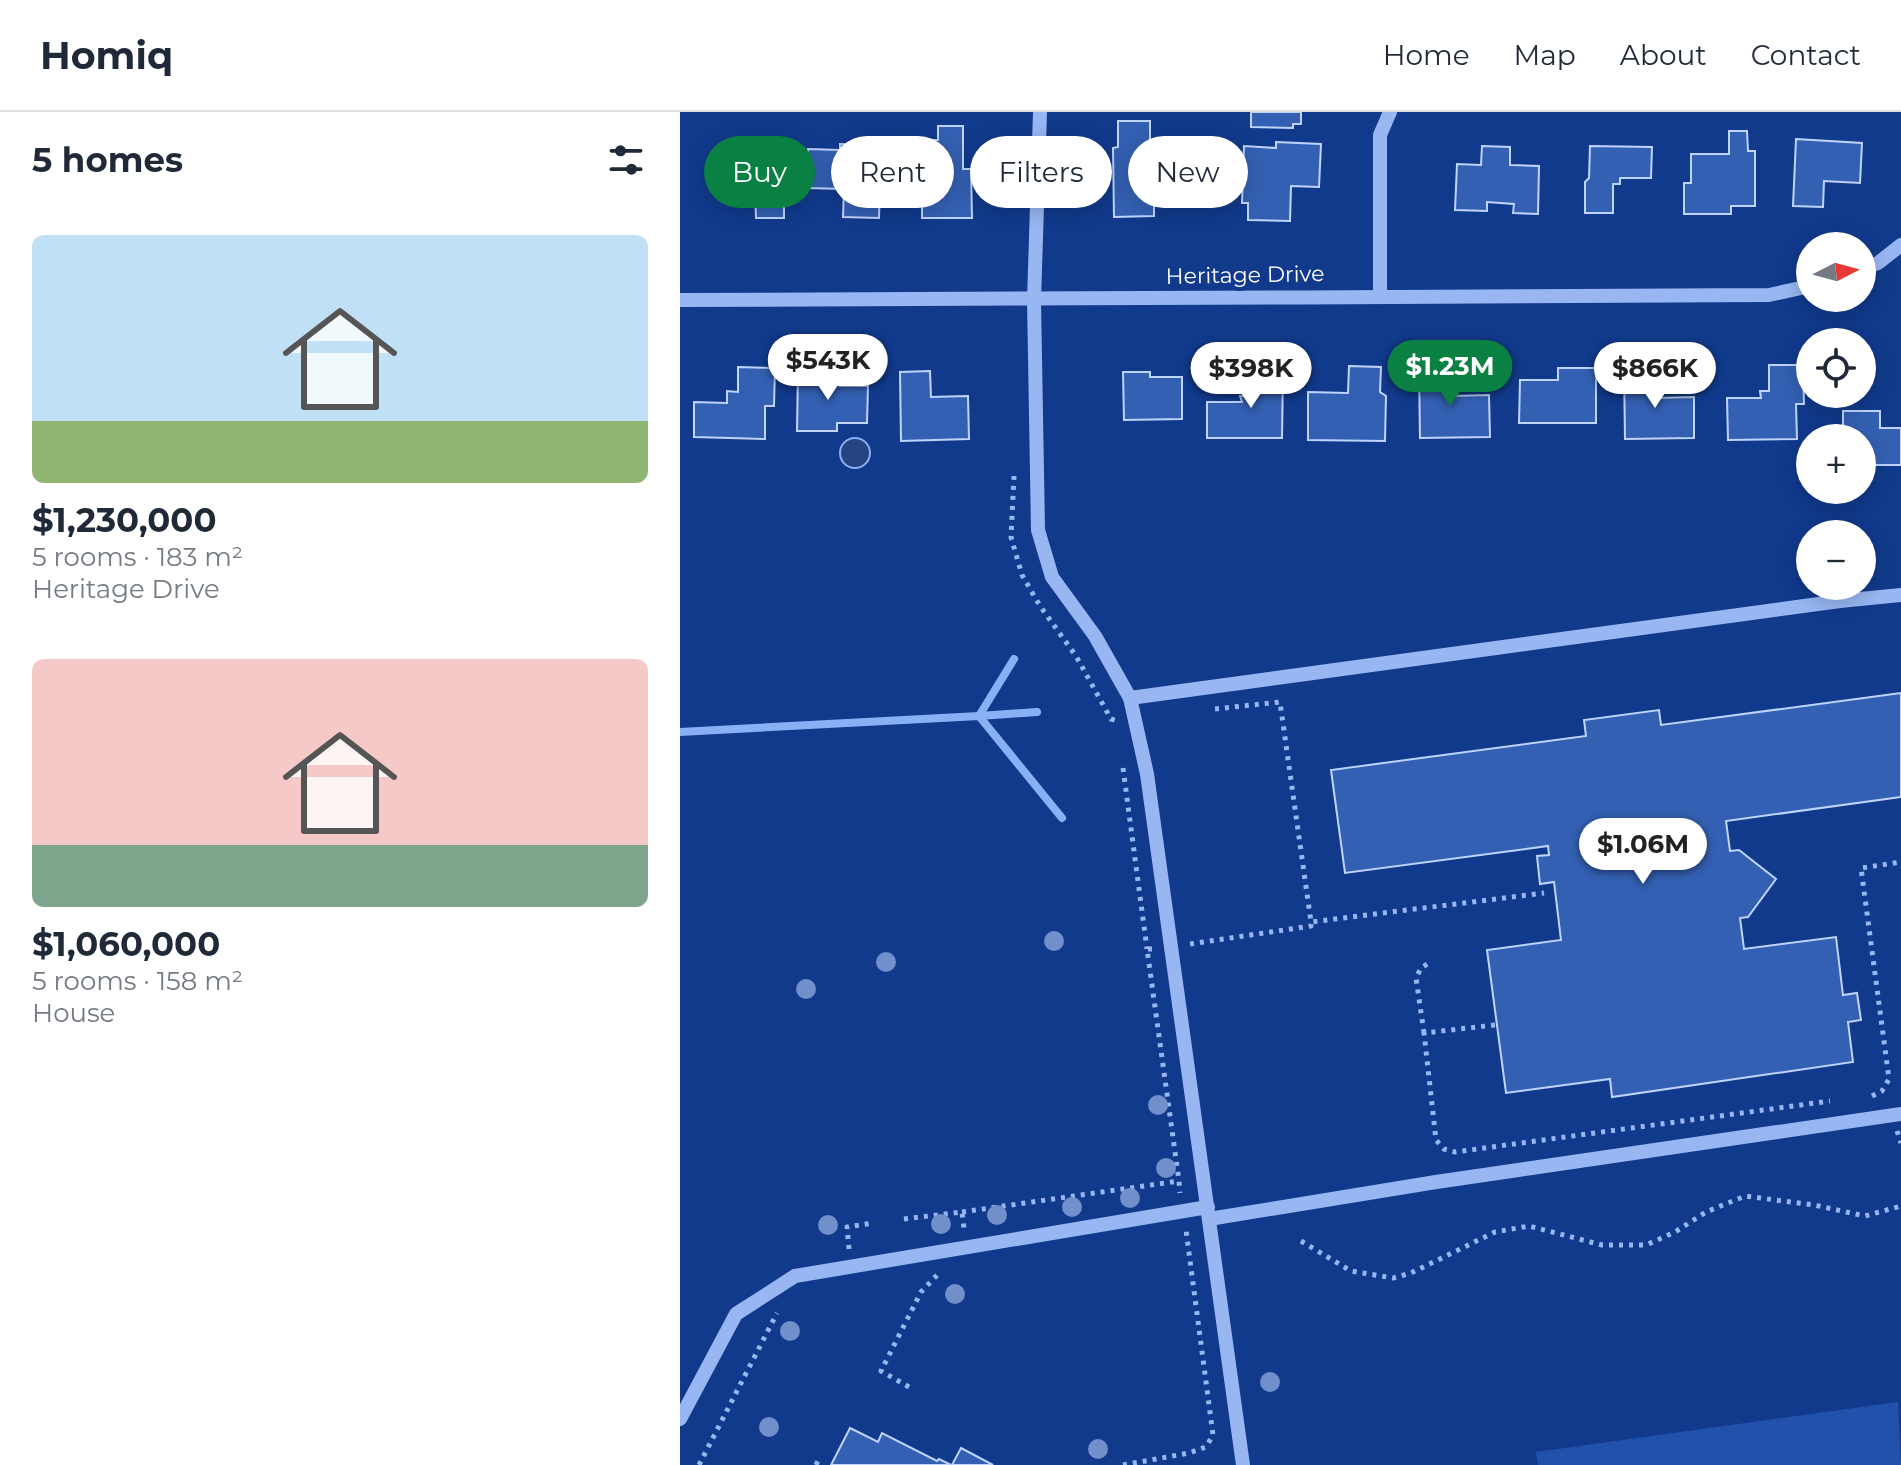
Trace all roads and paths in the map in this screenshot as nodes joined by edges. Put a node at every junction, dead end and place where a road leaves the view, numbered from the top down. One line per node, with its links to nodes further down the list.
1 (1040, 112): 8 (street)
2 (1390, 112): 6 (street)
3 (1901, 245): 4 (street)
4 (1876, 264)
5 (1796, 289): 6 (street, Heritage Drive)
6 (1380, 295): 8 (street, Heritage Drive)
7 (680, 300): 8 (street, Heritage Drive)
8 (1034, 300): 11 (street)
9 (1014, 476): 13 (path)
10 (1901, 595): 11 (street)
11 (1130, 698): 14 (street)
12 (1208, 710): 18 (path)
13 (1111, 719): 14 (path); 15 (path)
14 (1135, 719): 31 (street)
15 (1115, 731)
16 (1121, 757): 19 (path)
17 (1901, 862): 23 (path)
18 (1544, 893)
19 (1147, 949)
20 (1429, 963): 22 (path)
21 (1495, 1025): 22 (path)
22 (1424, 1033): 26 (path)
23 (1888, 1081): 24 (path); 25 (path)
24 (1889, 1090)
25 (1859, 1098)
26 (1843, 1100)
27 (1901, 1114): 31 (street)
28 (1901, 1206): 35 (path)
29 (1183, 1211): 30 (path); 31 (street); 36 (street); 42 (path)
30 (962, 1212): 32 (path); 34 (path)
31 (1208, 1213): 43 (street)
32 (904, 1219)
33 (873, 1223): 36 (path)
34 (964, 1228)
35 (1301, 1241)
36 (851, 1266): 40 (street)
37 (948, 1266): 39 (path)
38 (780, 1307): 41 (path)
39 (909, 1387)
40 (680, 1419)
41 (699, 1465)
42 (1123, 1465)
43 (1243, 1465)

